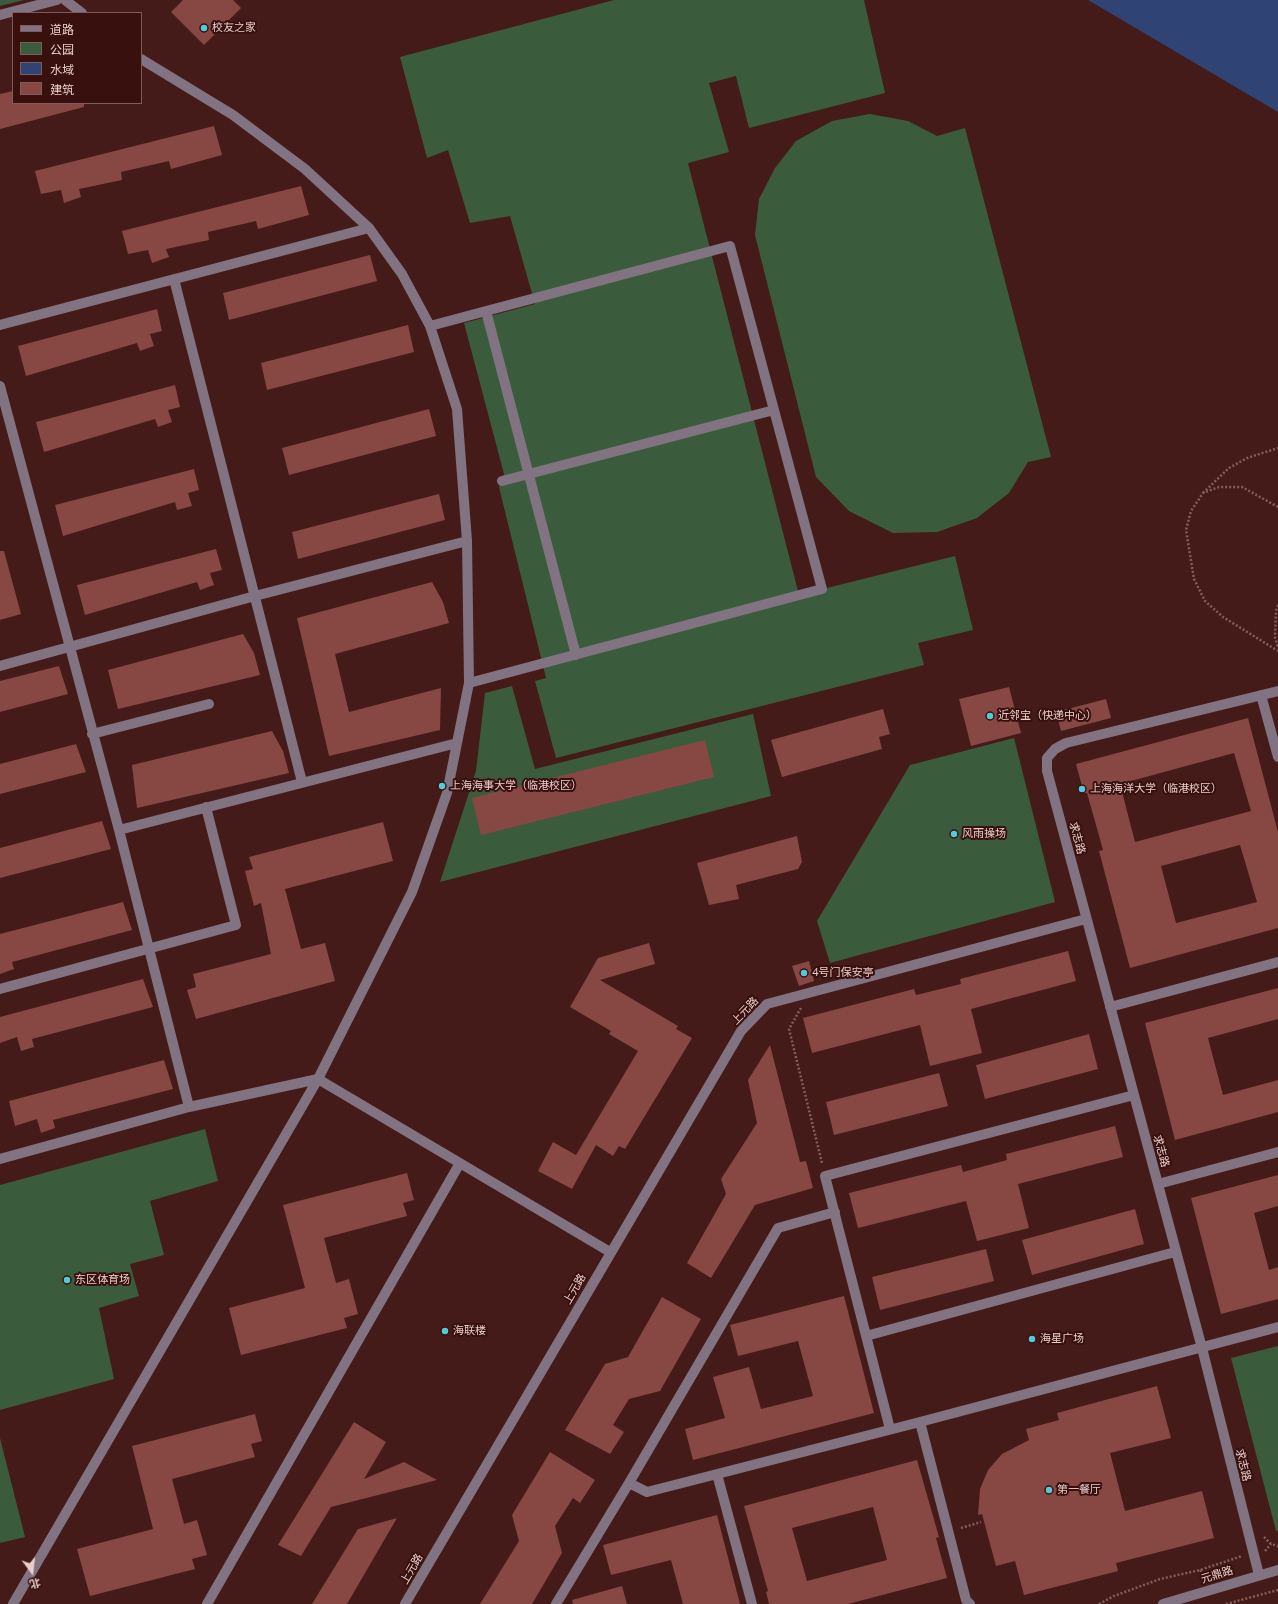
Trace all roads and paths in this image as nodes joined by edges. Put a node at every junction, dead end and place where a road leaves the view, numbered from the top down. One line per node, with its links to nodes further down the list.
1 (57, 0): 4 (street)
2 (65, 0): 3 (street)
3 (81, 12)
4 (0, 15)
5 (142, 60): 6 (street)
6 (369, 228): 7 (street); 10 (street)
7 (174, 279): 9 (street); 19 (street)
8 (486, 311): 10 (street); 12 (street); 14 (street)
9 (0, 325)
10 (430, 326): 18 (street)
11 (0, 386): 21 (street)
12 (774, 410): 14 (street); 23 (street)
13 (1278, 448): 16 (path)
14 (529, 474): 15 (street); 23 (street)
15 (502, 481)
16 (1202, 493): 17 (path); 22 (path)
17 (1278, 507)
18 (468, 540): 19 (street); 25 (street)
19 (255, 596): 21 (street); 32 (street)
20 (1278, 606): 22 (path)
21 (69, 647): 24 (street); 29 (street)
22 (1278, 649)
23 (576, 655): 25 (street)
24 (0, 666)
25 (469, 683): 30 (street)
26 (1278, 691): 27 (street)
27 (1261, 695): 31 (street); 35 (street, 求志路)
28 (210, 704): 29 (street)
29 (92, 734): 34 (street)
30 (457, 743): 32 (street); 41 (street)
31 (1278, 757)
32 (302, 782): 33 (street)
33 (206, 807): 34 (street); 36 (street)
34 (118, 830): 36 (street)
35 (1086, 919): 39 (street, 求志路); 50 (street, 上元路)
36 (148, 949): 38 (street); 43 (street)
37 (1278, 962): 39 (street)
38 (0, 989)
39 (1110, 1008): 42 (street, 求志路)
40 (789, 1029): 47 (path)
41 (318, 1079): 43 (street); 46 (street); 68 (street)
42 (1134, 1095): 47 (street); 48 (street, 求志路)
43 (189, 1107): 45 (street)
44 (1278, 1152): 48 (street)
45 (0, 1160)
46 (460, 1163): 50 (street); 69 (street)
47 (825, 1176): 49 (street)
48 (1158, 1184): 51 (street, 求志路)
49 (834, 1212): 53 (street); 58 (street)
50 (610, 1252): 70 (street, 上元路)
51 (1175, 1252): 53 (street); 54 (street, 求志路)
52 (1278, 1327): 54 (street)
53 (866, 1336): 56 (street)
54 (1202, 1348): 55 (street); 62 (street, 求志路)
55 (920, 1422): 56 (street); 60 (street)
56 (890, 1429): 57 (street)
57 (717, 1474): 58 (street); 72 (street)
58 (629, 1483): 71 (street)
59 (981, 1522): 60 (path)
60 (948, 1531): 66 (street)
61 (1271, 1544): 62 (path)
62 (1253, 1554): 64 (street, 求志路); 73 (path)
63 (1278, 1570): 64 (street, 元鼎路)
64 (1259, 1575): 74 (street, 元鼎路)
65 (1278, 1590): 67 (path)
66 (965, 1603)
67 (1238, 1603): 75 (path)
68 (13, 1604)
69 (207, 1604)
70 (405, 1604)
71 (556, 1604)
72 (752, 1604)
73 (1099, 1604)
74 (1163, 1604)
75 (1226, 1604)

